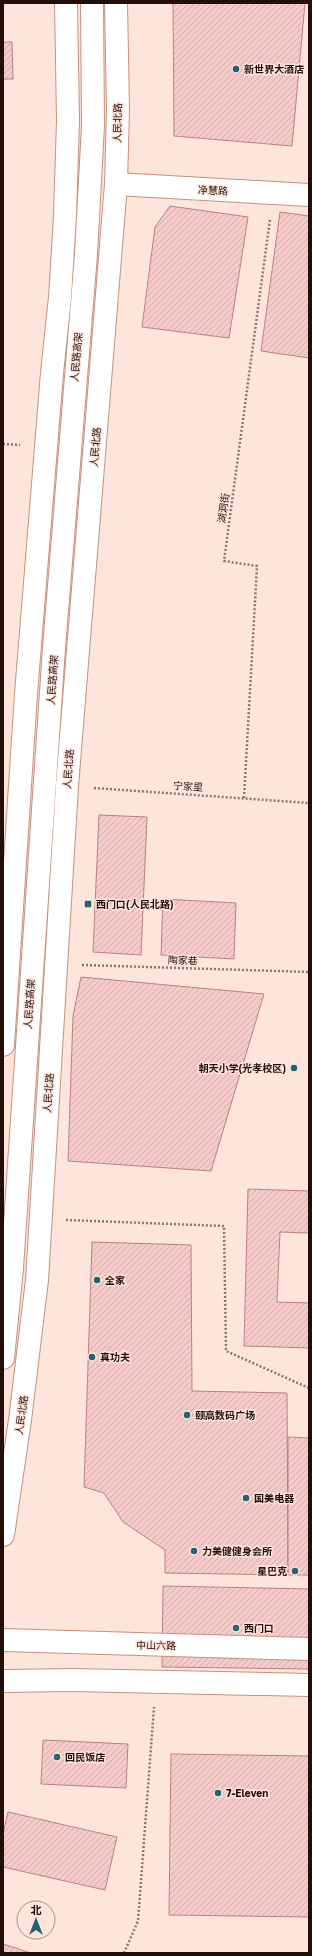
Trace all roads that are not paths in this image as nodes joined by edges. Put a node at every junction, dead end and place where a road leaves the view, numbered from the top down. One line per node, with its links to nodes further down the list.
1 (66, 3): 6 (main road)
2 (92, 3): 7 (main road, 人民路高架)
3 (116, 3): 4 (main road, 人民北路)
4 (116, 184): 5 (main road, 净慧路); 8 (main road, 人民北路)
5 (309, 195)
6 (3, 1044)
7 (3, 1358)
8 (3, 1535)
9 (3, 1640): 10 (main road, 中山六路)
10 (309, 1649)
11 (3, 1681): 12 (main road)
12 (309, 1685)

